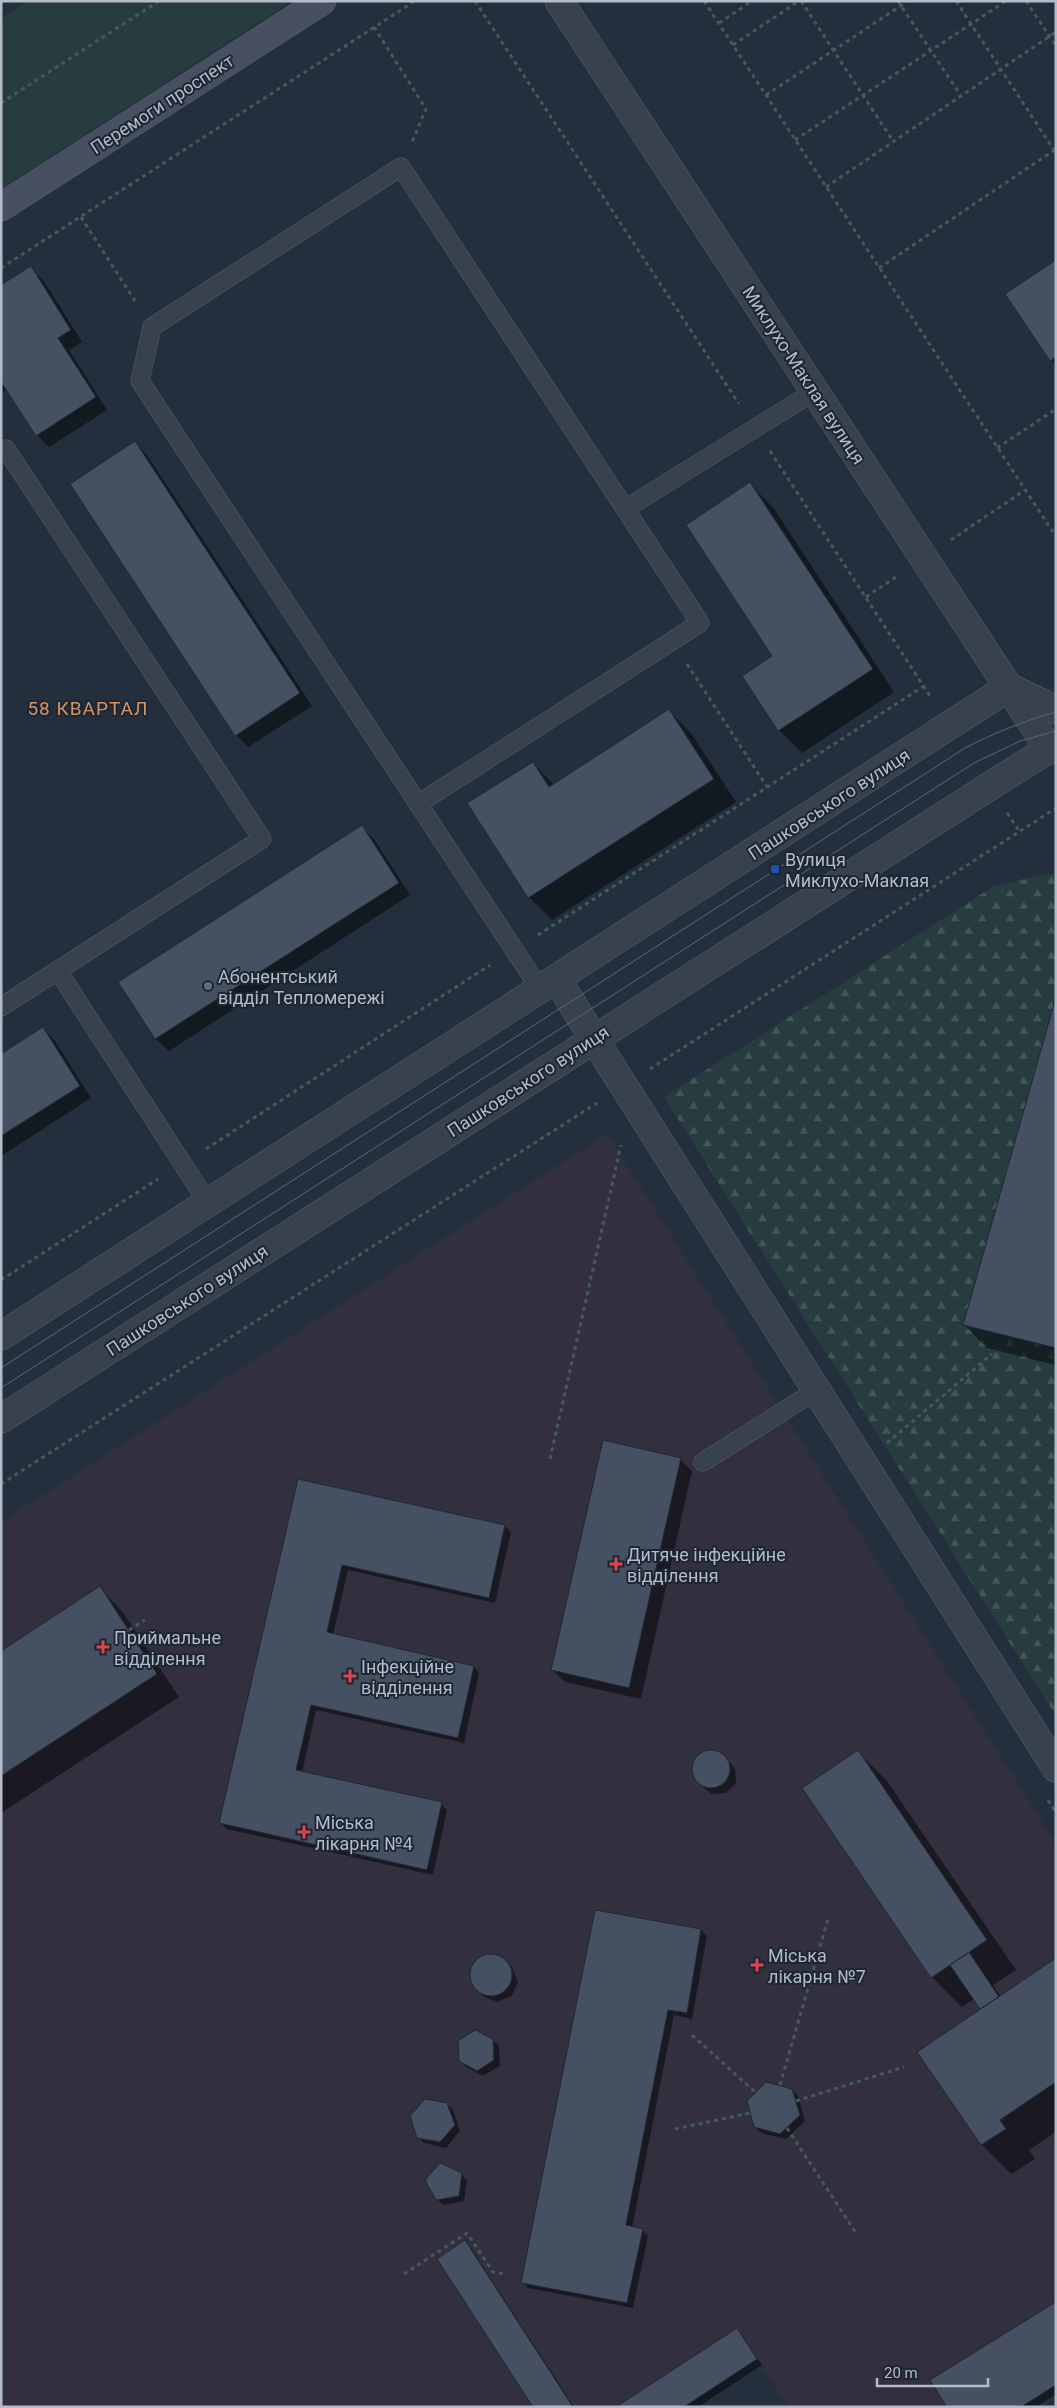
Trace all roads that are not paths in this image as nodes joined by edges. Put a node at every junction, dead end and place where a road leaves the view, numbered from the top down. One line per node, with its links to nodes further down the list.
1 (322, 1): 3 (main road, Перемоги проспект)
2 (559, 1): 4 (street, Миклухо-Маклая вулиця)
3 (1, 208)
4 (815, 391): 6 (lane); 7 (street, Миклухо-Маклая вулиця)
5 (1, 452): 11 (lane)
6 (625, 509): 10 (lane); 10 (lane)
7 (1009, 687): 8 (street); 9 (street, Миклухо-Маклая вулиця); 12 (street, Пашковського вулиця)
8 (1056, 710)
9 (1053, 749): 14 (street, Пашковського вулиця)
10 (418, 804): 12 (lane)
11 (58, 971): 13 (lane); 15 (lane)
12 (548, 984): 14 (street); 15 (street, Пашковського вулиця)
13 (1, 1007)
14 (594, 1039): 17 (street); 18 (street, Пашковського вулиця)
15 (208, 1203): 16 (street, Пашковського вулиця)
16 (1, 1336)
17 (817, 1390): 19 (lane); 20 (street)
18 (1, 1418)
19 (703, 1462)
20 (1056, 1768)

